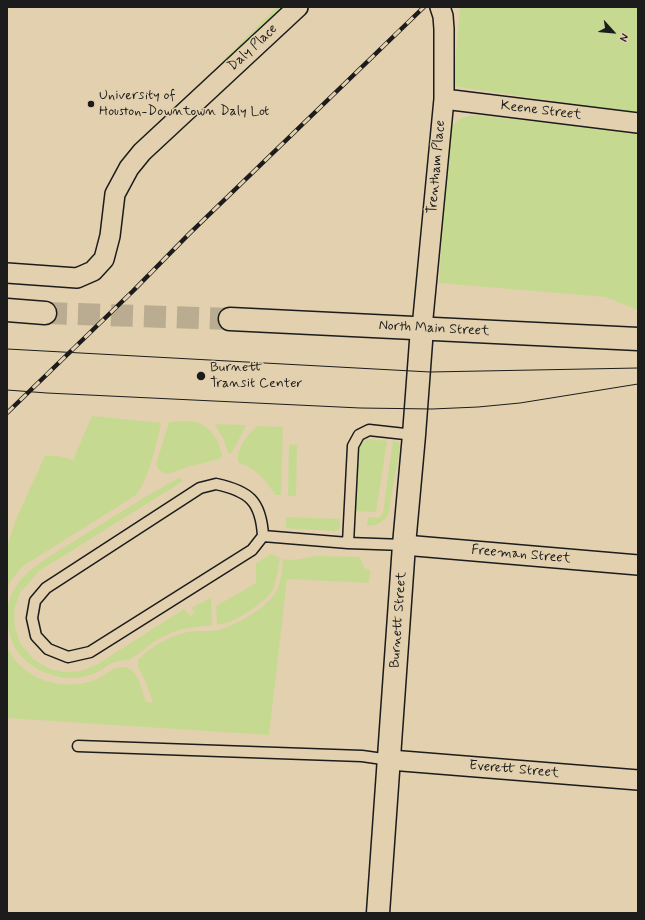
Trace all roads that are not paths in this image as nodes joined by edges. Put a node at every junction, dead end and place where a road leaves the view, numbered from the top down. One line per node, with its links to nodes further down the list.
1 (298, 7): 5 (street, Daly Place)
2 (440, 7): 3 (street, Trentham Place)
3 (444, 99): 4 (street, Keene Street); 9 (street, Trentham Place)
4 (638, 123)
5 (7, 273)
6 (7, 310): 7 (street)
7 (45, 313)
8 (230, 319): 9 (street, North Main Street)
9 (422, 328): 10 (street, North Main Street); 11 (street, Burnett Street)
10 (638, 339)
11 (414, 435): 13 (lane); 14 (street, Burnett Street)
12 (263, 536): 12 (lane); 13 (lane)
13 (348, 543): 14 (lane)
14 (404, 545): 15 (street, Freeman Street); 17 (street, Burnett Street)
15 (638, 565)
16 (78, 746): 17 (lane)
17 (390, 760): 18 (street, Everett Street); 19 (street, Burnett Street)
18 (638, 780)
19 (378, 913)

